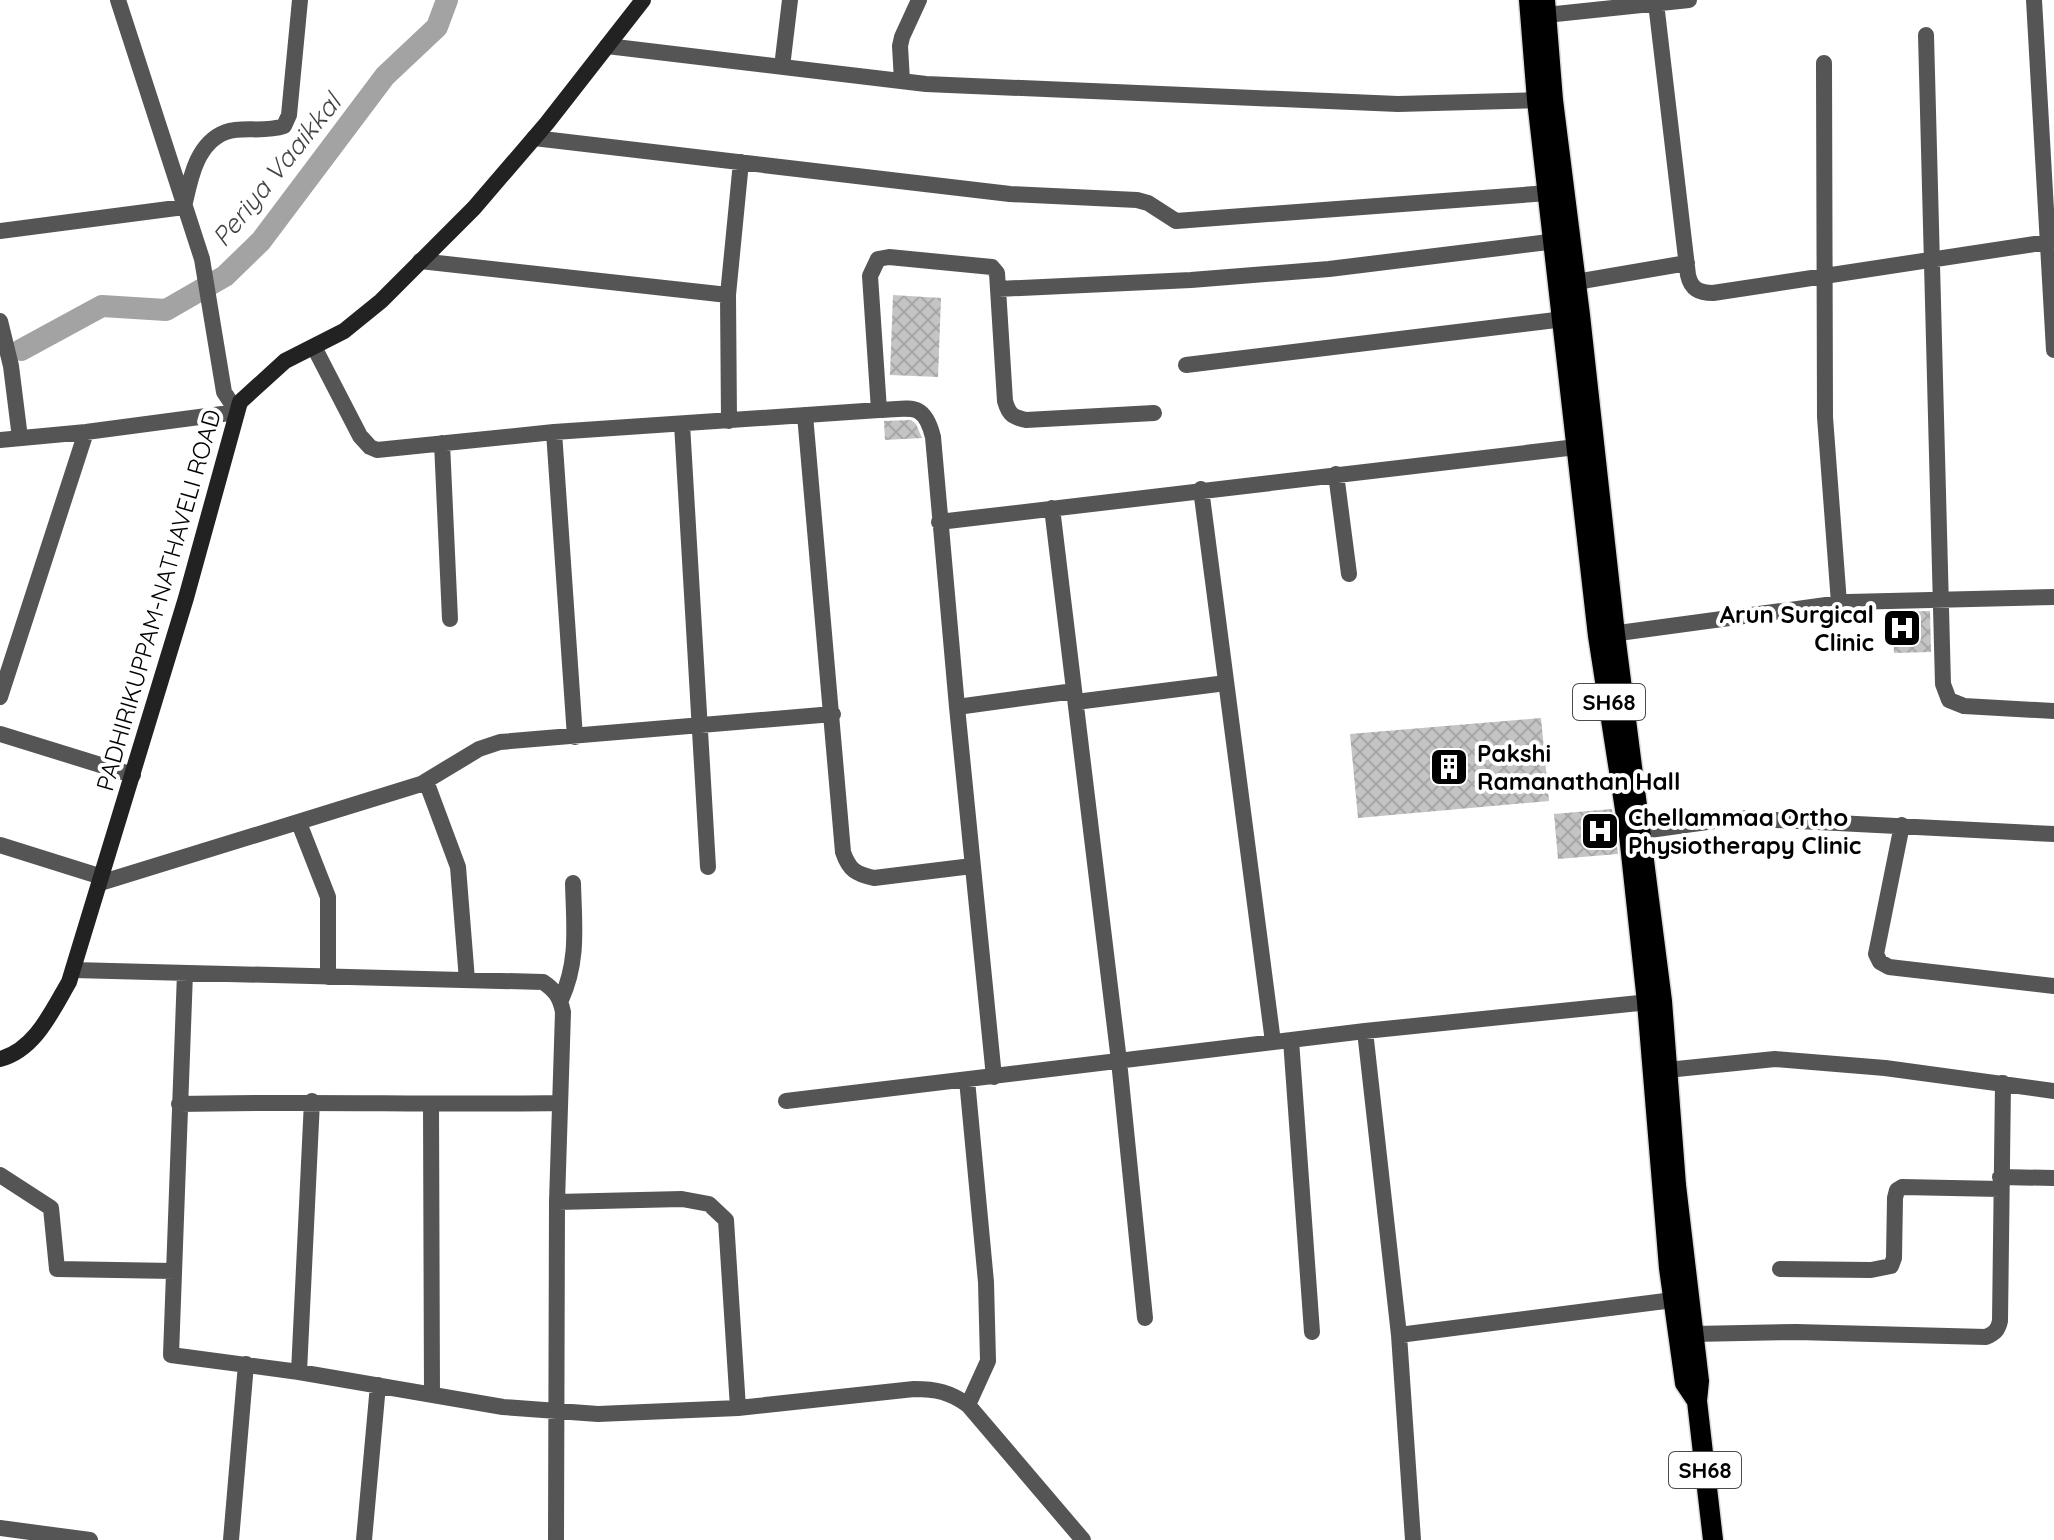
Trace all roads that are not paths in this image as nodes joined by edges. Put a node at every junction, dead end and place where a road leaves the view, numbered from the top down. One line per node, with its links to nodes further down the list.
1 (118, 0): 20 (street)
2 (300, 0): 20 (street)
3 (643, 0): 12 (street, PADHIRIKUPPAM-NATHAVELI ROAD)
4 (790, 0): 14 (street)
5 (919, 0): 15 (street)
6 (1529, 0): 16 (main road, SH68)
7 (1689, 0): 9 (street)
8 (2034, 0): 23 (street)
9 (1656, 3): 10 (street); 26 (street)
10 (1545, 7): 16 (main road, SH68)
11 (1926, 35): 24 (street)
12 (607, 46): 14 (street); 17 (street, PADHIRIKUPPAM-NATHAVELI ROAD)
13 (1824, 63): 27 (street)
14 (782, 67): 15 (street)
15 (902, 81): 16 (street)
16 (1545, 100): 19 (main road, SH68)
17 (534, 138): 18 (street); 25 (street, PADHIRIKUPPAM-NATHAVELI ROAD)
18 (741, 162): 19 (street); 30 (street)
19 (1553, 185): 22 (main road, SH68)
20 (184, 207): 21 (street); 37 (street)
21 (0, 231)
22 (1562, 240): 28 (main road, SH68); 29 (street); 31 (main road, SH68)
23 (2050, 242): 24 (street); 34 (street)
24 (1930, 259): 27 (street); 54 (street)
25 (420, 261): 30 (street); 33 (street, PADHIRIKUPPAM-NATHAVELI ROAD)
26 (1687, 263): 27 (street); 28 (street)
27 (1823, 276): 55 (street)
28 (1576, 282): 47 (main road, SH68)
29 (998, 289): 36 (street); 38 (street)
30 (728, 295): 40 (street)
31 (1564, 319): 35 (street); 47 (main road, SH68)
32 (0, 321): 44 (street)
33 (314, 347): 37 (street, PADHIRIKUPPAM-NATHAVELI ROAD); 46 (street)
34 (2054, 350)
35 (1186, 365)
36 (879, 410): 39 (street); 51 (street)
37 (237, 412): 42 (street); 67 (street, PADHIRIKUPPAM-NATHAVELI ROAD)
38 (1154, 413)
39 (805, 415): 40 (street); 63 (street)
40 (729, 421): 41 (street)
41 (682, 424): 43 (street); 64 (street)
42 (86, 432): 44 (street); 59 (street)
43 (554, 432): 46 (street); 66 (street)
44 (20, 438): 45 (street)
45 (0, 440)
46 (442, 443): 56 (street)
47 (1586, 446): 48 (street); 57 (main road, SH68)
48 (1336, 474): 49 (street); 52 (street)
49 (1201, 489): 50 (street); 58 (street)
50 (1052, 508): 51 (street); 60 (street)
51 (939, 522): 61 (street)
52 (1349, 574)
53 (2054, 597): 54 (street)
54 (1941, 600): 55 (street); 62 (street)
55 (1839, 603): 57 (street)
56 (450, 619)
57 (1607, 635): 71 (main road, SH68); 84 (main road, SH68)
58 (1226, 683): 60 (street); 87 (street)
59 (0, 697)
60 (1075, 697): 61 (street); 89 (street)
61 (957, 707): 74 (street)
62 (2054, 711)
63 (833, 714): 64 (street); 74 (street)
64 (701, 726): 66 (street); 75 (street)
65 (0, 734): 67 (street)
66 (575, 737): 68 (street)
67 (133, 775): 76 (street, PADHIRIKUPPAM-NATHAVELI ROAD)
68 (426, 781): 69 (street); 81 (street)
69 (299, 823): 76 (street); 80 (street)
70 (1902, 825): 71 (street); 72 (street); 82 (street)
71 (1642, 831): 84 (main road, SH68)
72 (2054, 834)
73 (0, 845): 76 (street)
74 (972, 866): 91 (street)
75 (708, 867)
76 (101, 880): 78 (street, PADHIRIKUPPAM-NATHAVELI ROAD)
77 (573, 883): 83 (street)
78 (73, 970): 79 (street); 88 (street, PADHIRIKUPPAM-NATHAVELI ROAD)
79 (185, 973): 80 (street); 98 (street)
80 (328, 977): 81 (street)
81 (467, 980): 83 (street)
82 (2054, 986)
83 (561, 1000): 97 (street)
84 (1654, 1002): 85 (street); 90 (main road, SH68); 106 (main road, SH68)
85 (1365, 1031): 86 (street); 110 (street)
86 (1291, 1040): 87 (street); 108 (street)
87 (1273, 1042): 89 (street)
88 (0, 1059)
89 (1119, 1061): 91 (street); 107 (street)
90 (1667, 1070): 93 (street); 109 (main road, SH68)
91 (994, 1077): 92 (street)
92 (967, 1080): 96 (street); 115 (street)
93 (2003, 1083): 94 (street); 102 (street)
94 (2054, 1091)
95 (312, 1101): 98 (street); 99 (street); 112 (street)
96 (786, 1101)
97 (558, 1103): 99 (street); 103 (street)
98 (179, 1104): 105 (street)
99 (431, 1105): 114 (street)
100 (0, 1175): 105 (street)
101 (2054, 1178): 102 (street)
102 (2000, 1183): 104 (street); 109 (street)
103 (557, 1202): 117 (street); 118 (street)
104 (1780, 1269)
105 (174, 1271): 111 (street)
106 (1673, 1300): 110 (street); 116 (main road, SH68)
107 (1145, 1318)
108 (1312, 1332)
109 (1693, 1334): 116 (main road, SH68)
110 (1399, 1335): 125 (street)
111 (246, 1364): 112 (street); 121 (street)
112 (299, 1372): 113 (street)
113 (378, 1385): 114 (street); 122 (street)
114 (432, 1395): 118 (street)
115 (971, 1400): 117 (street); 124 (street)
116 (1697, 1401): 126 (main road, SH68)
117 (738, 1408): 118 (street)
118 (557, 1411): 123 (street)
119 (0, 1528): 120 (street)
120 (90, 1540)
121 (231, 1540)
122 (364, 1540)
123 (556, 1540)
124 (1083, 1540)
125 (1413, 1540)
126 (1713, 1540)

